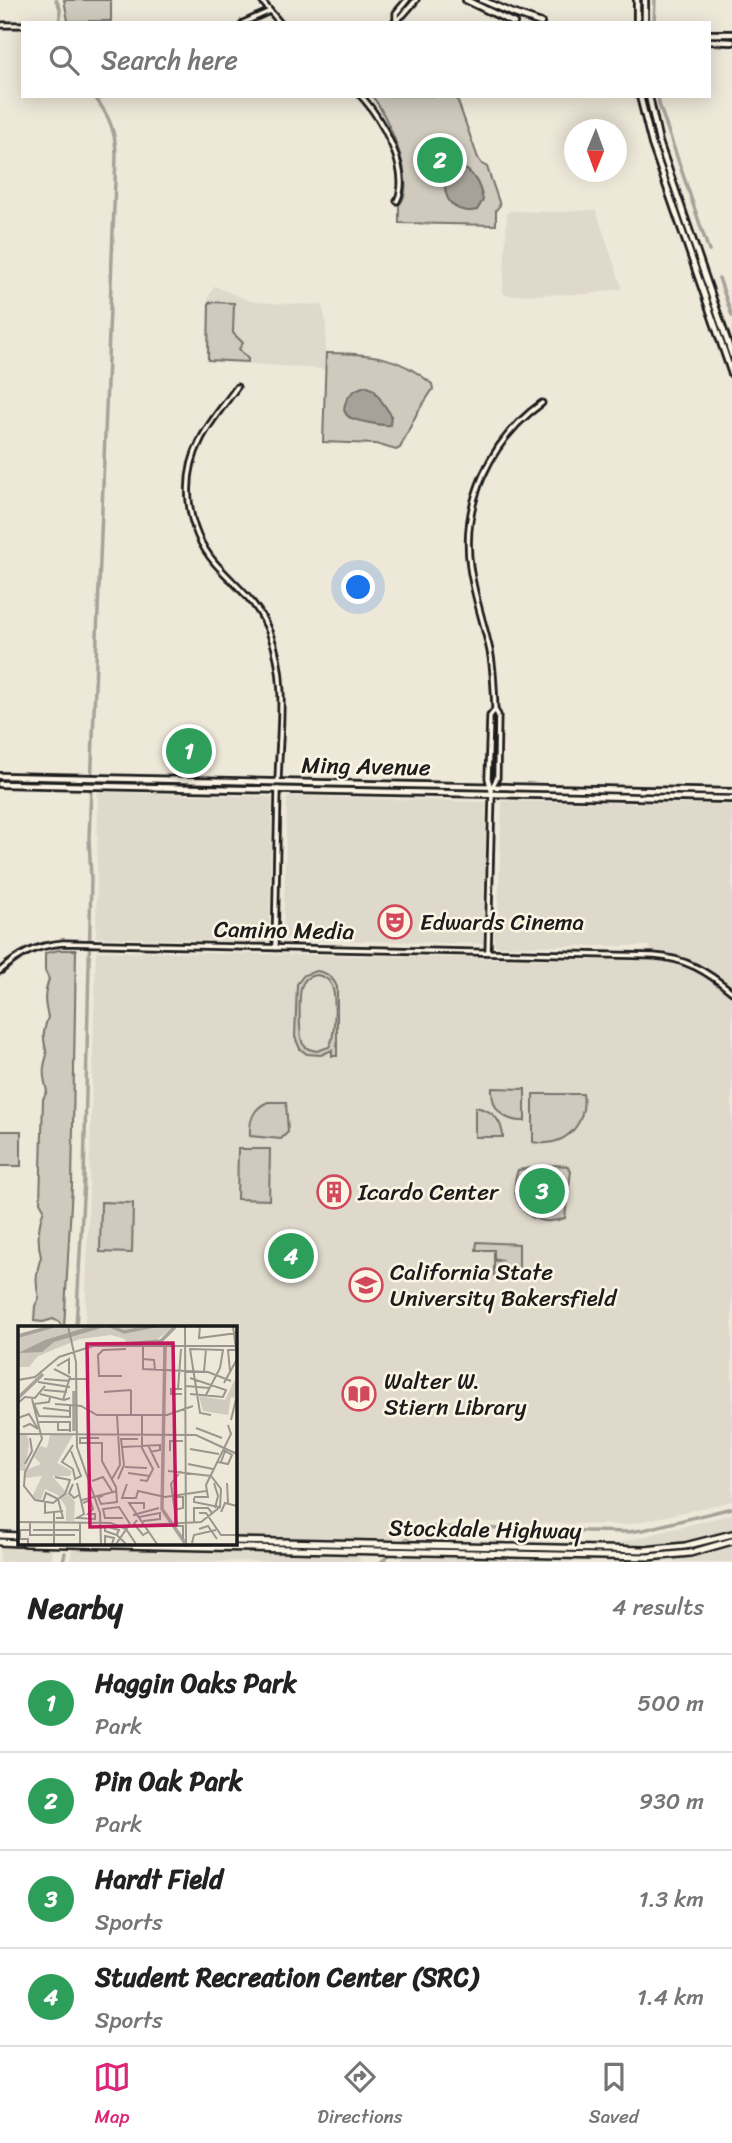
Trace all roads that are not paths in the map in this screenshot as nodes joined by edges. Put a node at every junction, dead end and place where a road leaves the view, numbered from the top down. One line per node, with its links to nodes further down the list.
1 (261, 0): 8 (street)
2 (407, 0): 11 (street)
3 (416, 0): 11 (street)
4 (466, 0): 12 (main road)
5 (482, 0): 13 (main road)
6 (637, 0): 14 (main road)
7 (645, 0): 15 (main road)
8 (270, 11): 9 (street); 10 (street)
9 (248, 21)
10 (278, 21)
11 (394, 21)
12 (510, 21)
13 (535, 21)
14 (637, 21)
15 (645, 21)
16 (0, 25): 17 (street)
17 (21, 25)
18 (711, 34): 19 (main road)
19 (732, 38): 20 (main road)
20 (712, 41)
21 (363, 98): 24 (street)
22 (640, 98): 26 (main road)
23 (649, 98): 25 (main road)
24 (397, 201)
25 (732, 355)
26 (732, 374)
27 (237, 387): 32 (street)
28 (542, 403): 29 (street)
29 (495, 710): 35 (street); 35 (street)
30 (0, 776): 31 (main road, Ming Avenue)
31 (174, 780): 32 (main road, Ming Avenue); 34 (main road)
32 (278, 782): 35 (main road, Ming Avenue)
33 (0, 784): 34 (main road, Ming Avenue)
34 (146, 787): 36 (main road, Ming Avenue)
35 (492, 787): 37 (main road, Ming Avenue); 38 (street)
36 (278, 789): 38 (main road, Ming Avenue); 40 (street)
37 (732, 792)
38 (492, 794): 39 (main road, Ming Avenue); 41 (street)
39 (732, 799)
40 (275, 948): 41 (street, Camino Media); 42 (street, Camino Media)
41 (488, 952): 43 (street, Camino Media)
42 (0, 971)
43 (732, 992)
44 (732, 1534): 51 (main road, Stockdale Highway)
45 (0, 1535): 46 (main road)
46 (18, 1536)
47 (236, 1541): 51 (main road, Stockdale Highway)
48 (732, 1541): 53 (main road, Stockdale Highway)
49 (0, 1542): 50 (main road)
50 (18, 1543)
51 (396, 1544): 53 (main road)
52 (154, 1545): 53 (main road, Stockdale Highway)
53 (378, 1551)

